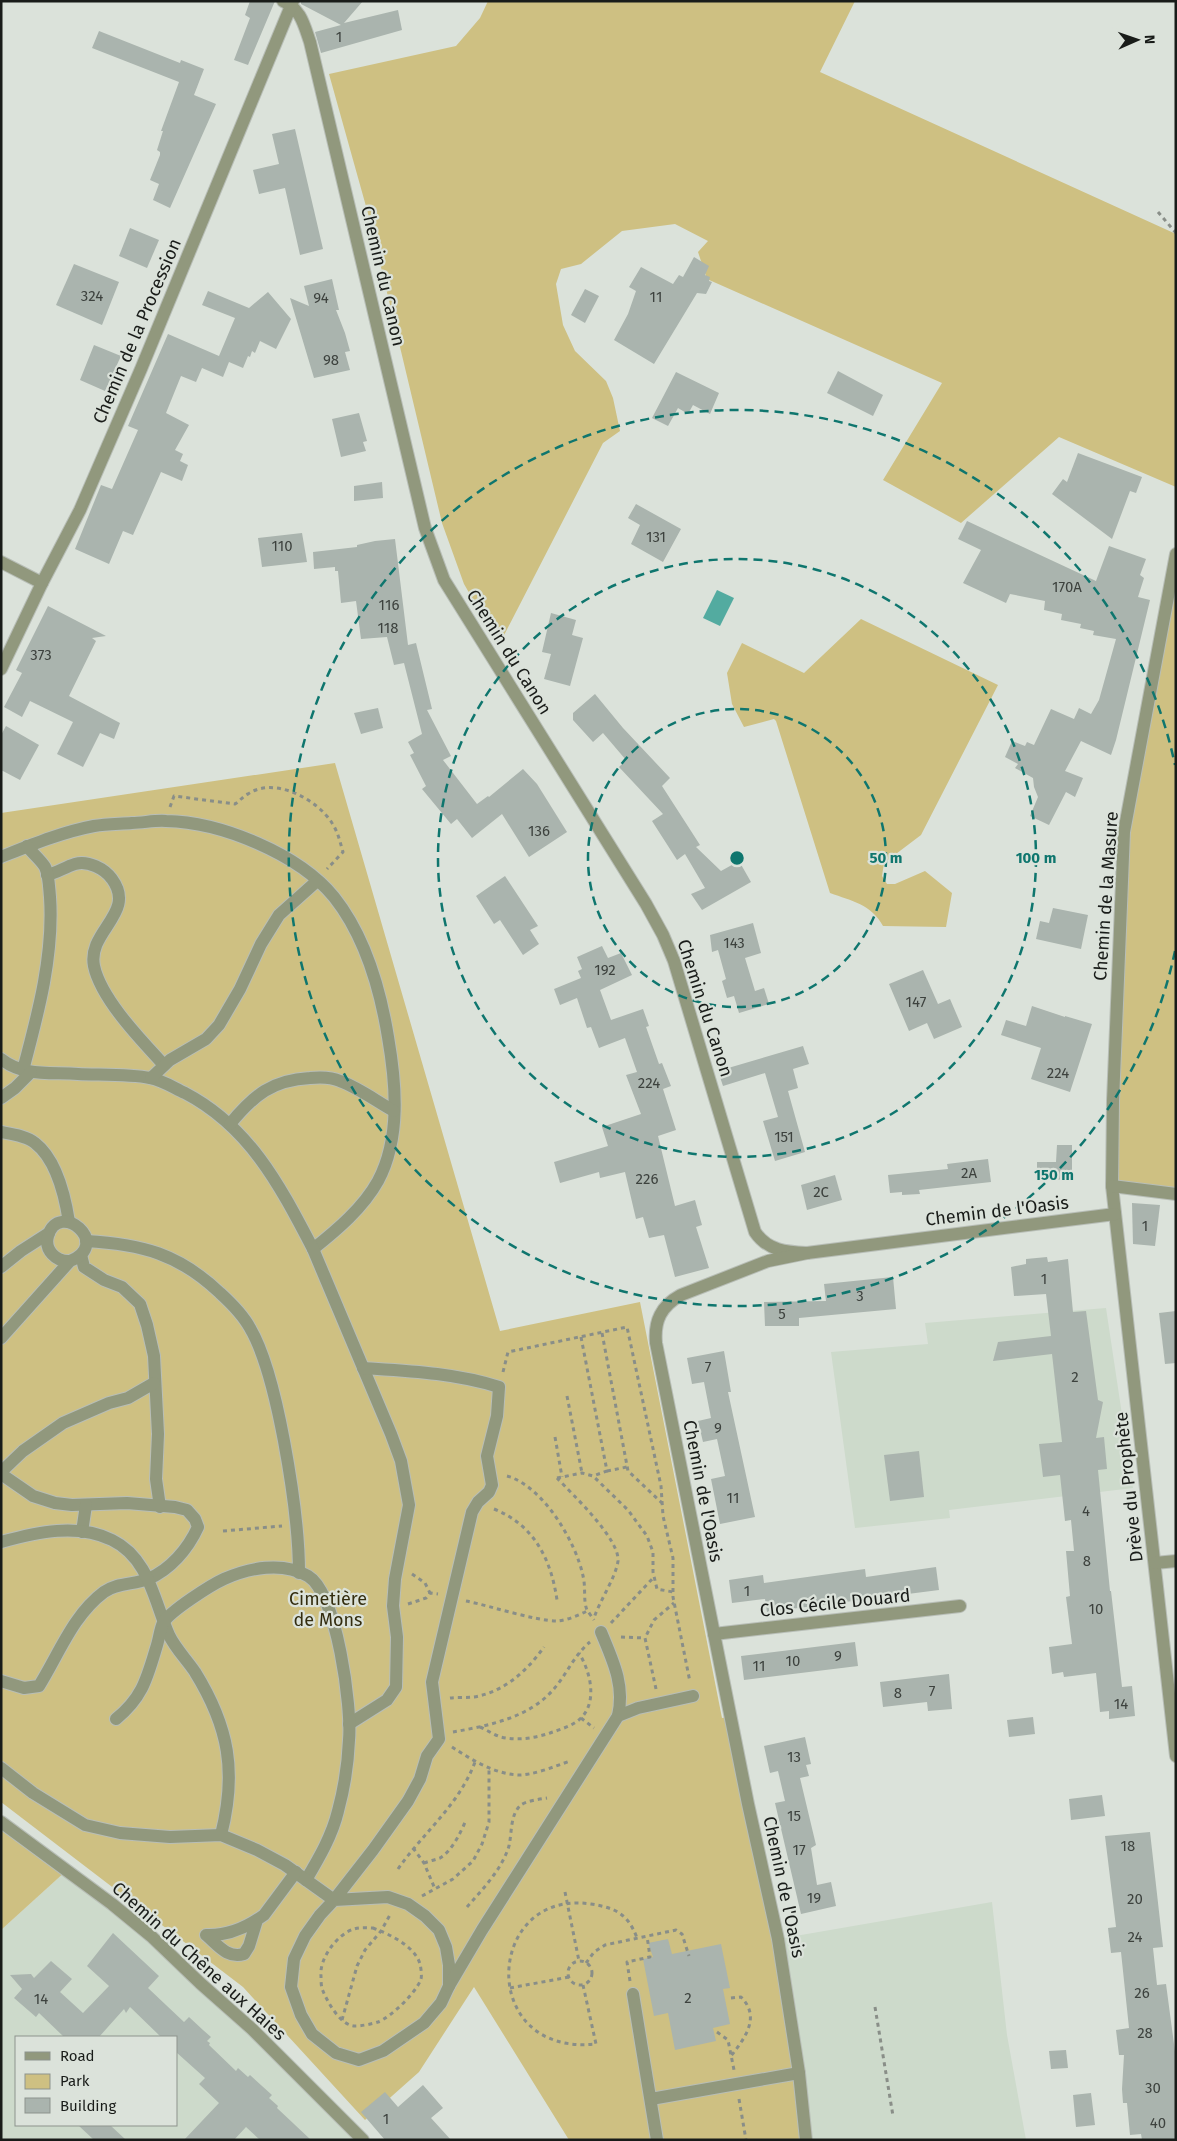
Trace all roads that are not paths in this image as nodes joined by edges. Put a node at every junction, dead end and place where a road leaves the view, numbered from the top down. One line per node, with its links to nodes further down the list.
1 (289, 2): 4 (street, Chemin de la Procession); 25 (street, Chemin du Canon)
2 (1176, 554): 18 (street, Chemin de la Masure)
3 (1, 562): 4 (street)
4 (42, 583): 5 (street, Chemin de la Procession)
5 (1, 669)
6 (27, 846): 7 (street); 8 (street); 9 (street)
7 (1, 858)
8 (47, 875): 11 (street); 12 (street)
9 (317, 881): 11 (street); 15 (street)
10 (1, 1059): 12 (street)
11 (164, 1065): 13 (street)
12 (27, 1071): 13 (street); 14 (street)
13 (151, 1078): 16 (street)
14 (1, 1098)
15 (394, 1111): 16 (street); 24 (street)
16 (230, 1124): 24 (street)
17 (1, 1132): 21 (street)
18 (1112, 1186): 19 (street); 20 (street, Chemin de la Masure)
19 (1176, 1194)
20 (1115, 1214): 25 (street, Chemin de l'Oasis); 37 (street, Drève du Prophète)
21 (69, 1222): 22 (street); 23 (street)
22 (49, 1233): 26 (street); 27 (street)
23 (86, 1241): 26 (street); 38 (street)
24 (313, 1249): 29 (street)
25 (807, 1253): 43 (street, Chemin de l'Oasis)
26 (75, 1258): 28 (street); 30 (street)
27 (1, 1267)
28 (1, 1338)
29 (363, 1368): 48 (street); 54 (street)
30 (154, 1383): 31 (street); 33 (street)
31 (1, 1473): 32 (street)
32 (86, 1505): 33 (street); 34 (street)
33 (160, 1507): 39 (street)
34 (82, 1532): 35 (street); 39 (street)
35 (1, 1542)
36 (1176, 1561): 37 (street)
37 (1154, 1563): 49 (street, Drève du Prophète)
38 (299, 1573): 41 (street); 48 (street)
39 (148, 1579): 41 (street); 44 (street)
40 (960, 1606): 43 (street, Clos Cécile Douard)
41 (163, 1623): 47 (street); 52 (street)
42 (601, 1632): 46 (street)
43 (714, 1634): 58 (street, Chemin de l'Oasis)
44 (1, 1681)
45 (694, 1696): 46 (street)
46 (618, 1716): 56 (street)
47 (116, 1719)
48 (349, 1724): 53 (street)
49 (1176, 1756)
50 (2, 1770): 52 (street)
51 (1, 1822): 61 (street, Chemin du Chêne aux Haies)
52 (221, 1834): 53 (street)
53 (301, 1876): 54 (street); 55 (street)
54 (334, 1900): 56 (street); 56 (street)
55 (257, 1920)
56 (449, 1986)
57 (633, 1994): 59 (street)
58 (799, 2073): 59 (street); 60 (street, Chemin de l'Oasis)
59 (651, 2099): 62 (street)
60 (806, 2139): 63 (street)
61 (363, 2140)
62 (658, 2140)
63 (792, 2140)

